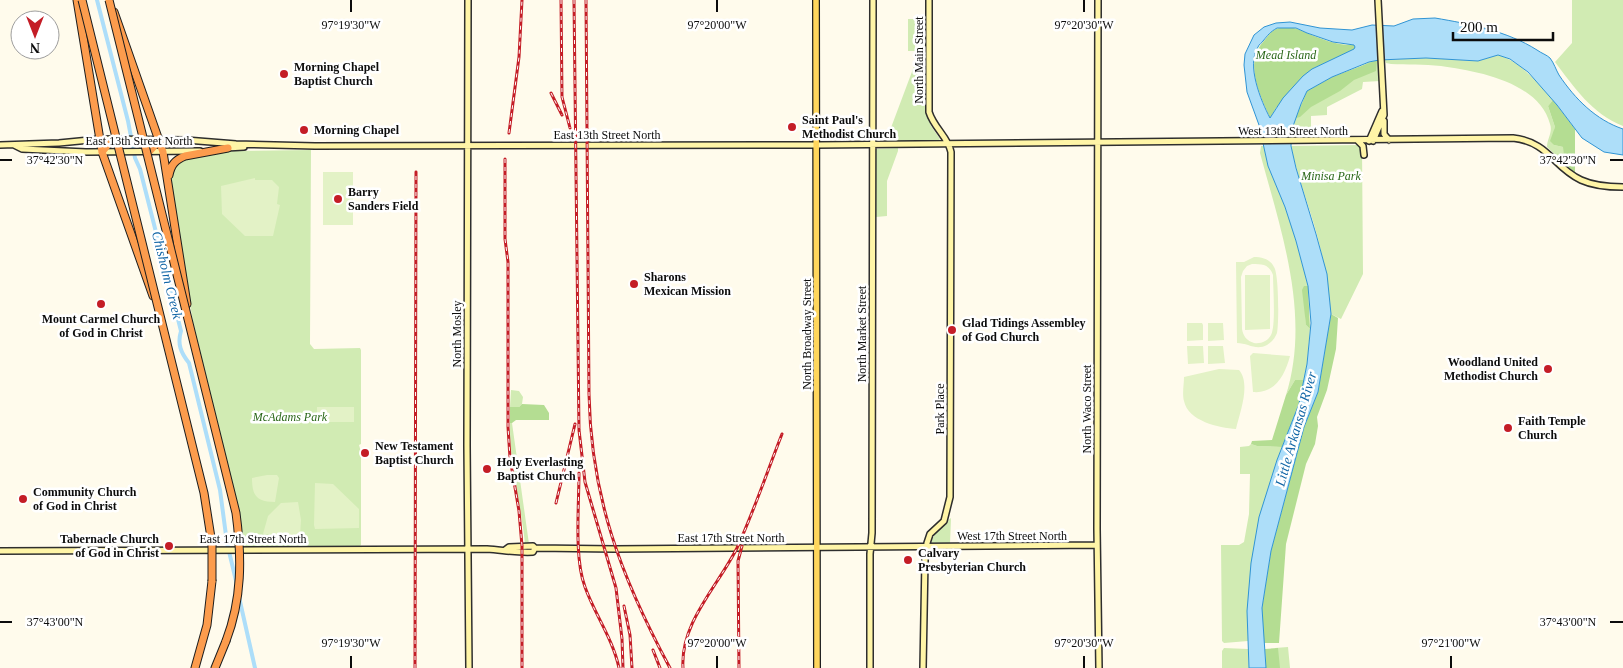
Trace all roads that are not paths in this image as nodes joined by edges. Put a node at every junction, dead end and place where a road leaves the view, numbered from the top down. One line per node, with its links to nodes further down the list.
1 (77, 0): 12 (highway)
2 (82, 0): 33 (highway, bridge)
3 (110, 0): 14 (highway, bridge); 34 (highway, bridge)
4 (468, 0): 24 (street, North Mosley)
5 (816, 0): 25 (main road, North Broadway Street)
6 (873, 0): 20 (street, North Market Street)
7 (929, 0): 18 (street, North Main Street)
8 (1098, 0): 19 (street, North Waco Street)
9 (1378, 0): 10 (street)
10 (1383, 105): 11 (street); 16 (street)
11 (1384, 114): 16 (street); 17 (street)
12 (100, 139): 13 (street, East 13th Street North); 22 (street, East 13th Street North); 27 (highway)
13 (117, 139): 14 (street, East 13th Street North); 27 (highway)
14 (160, 140): 23 (street, East 13th Street North); 28 (highway); 29 (highway)
15 (1358, 141): 16 (street, West 13th Street North); 19 (street, West 13th Street North); 30 (street)
16 (1371, 141): 17 (street, West 13th Street North)
17 (1390, 141): 32 (street, West 13th Street North)
18 (948, 143): 19 (street, West 13th Street North); 20 (street, East 13th Street North); 36 (street, Park Place)
19 (1098, 143): 35 (street, North Waco Street)
20 (873, 144): 25 (street, East 13th Street North); 38 (street, North Market Street)
21 (0, 145): 22 (street, East 13th Street North)
22 (14, 145): 27 (street, East 13th Street North)
23 (265, 145): 24 (street, East 13th Street North); 26 (street, East 13th Street North)
24 (468, 145): 25 (street, East 13th Street North); 39 (street, North Mosley)
25 (816, 145): 37 (main road, North Broadway Street)
26 (228, 148): 29 (street, East 13th Street North); 31 (highway)
27 (102, 152): 28 (street, East 13th Street North); 33 (highway, bridge)
28 (149, 152): 29 (street, East 13th Street North)
29 (163, 152): 31 (highway)
30 (1364, 155)
31 (168, 183): 34 (highway, bridge)
32 (1623, 187)
33 (159, 314): 41 (highway, bridge)
34 (191, 331): 42 (highway, bridge)
35 (1097, 545): 36 (street, West 17th Street North); 47 (street, North Waco Street)
36 (926, 546): 38 (street, East 17th Street North); 46 (street, Park Place)
37 (816, 547): 38 (street, East 17th Street North); 39 (street, East 17th Street North); 44 (main road, North Broadway Street)
38 (871, 547): 45 (street, North Market Street)
39 (468, 549): 40 (street, East 17th Street North); 43 (street, North Mosley)
40 (0, 551)
41 (195, 668)
42 (215, 668)
43 (469, 668)
44 (817, 668)
45 (870, 668)
46 (923, 668)
47 (1099, 668)

